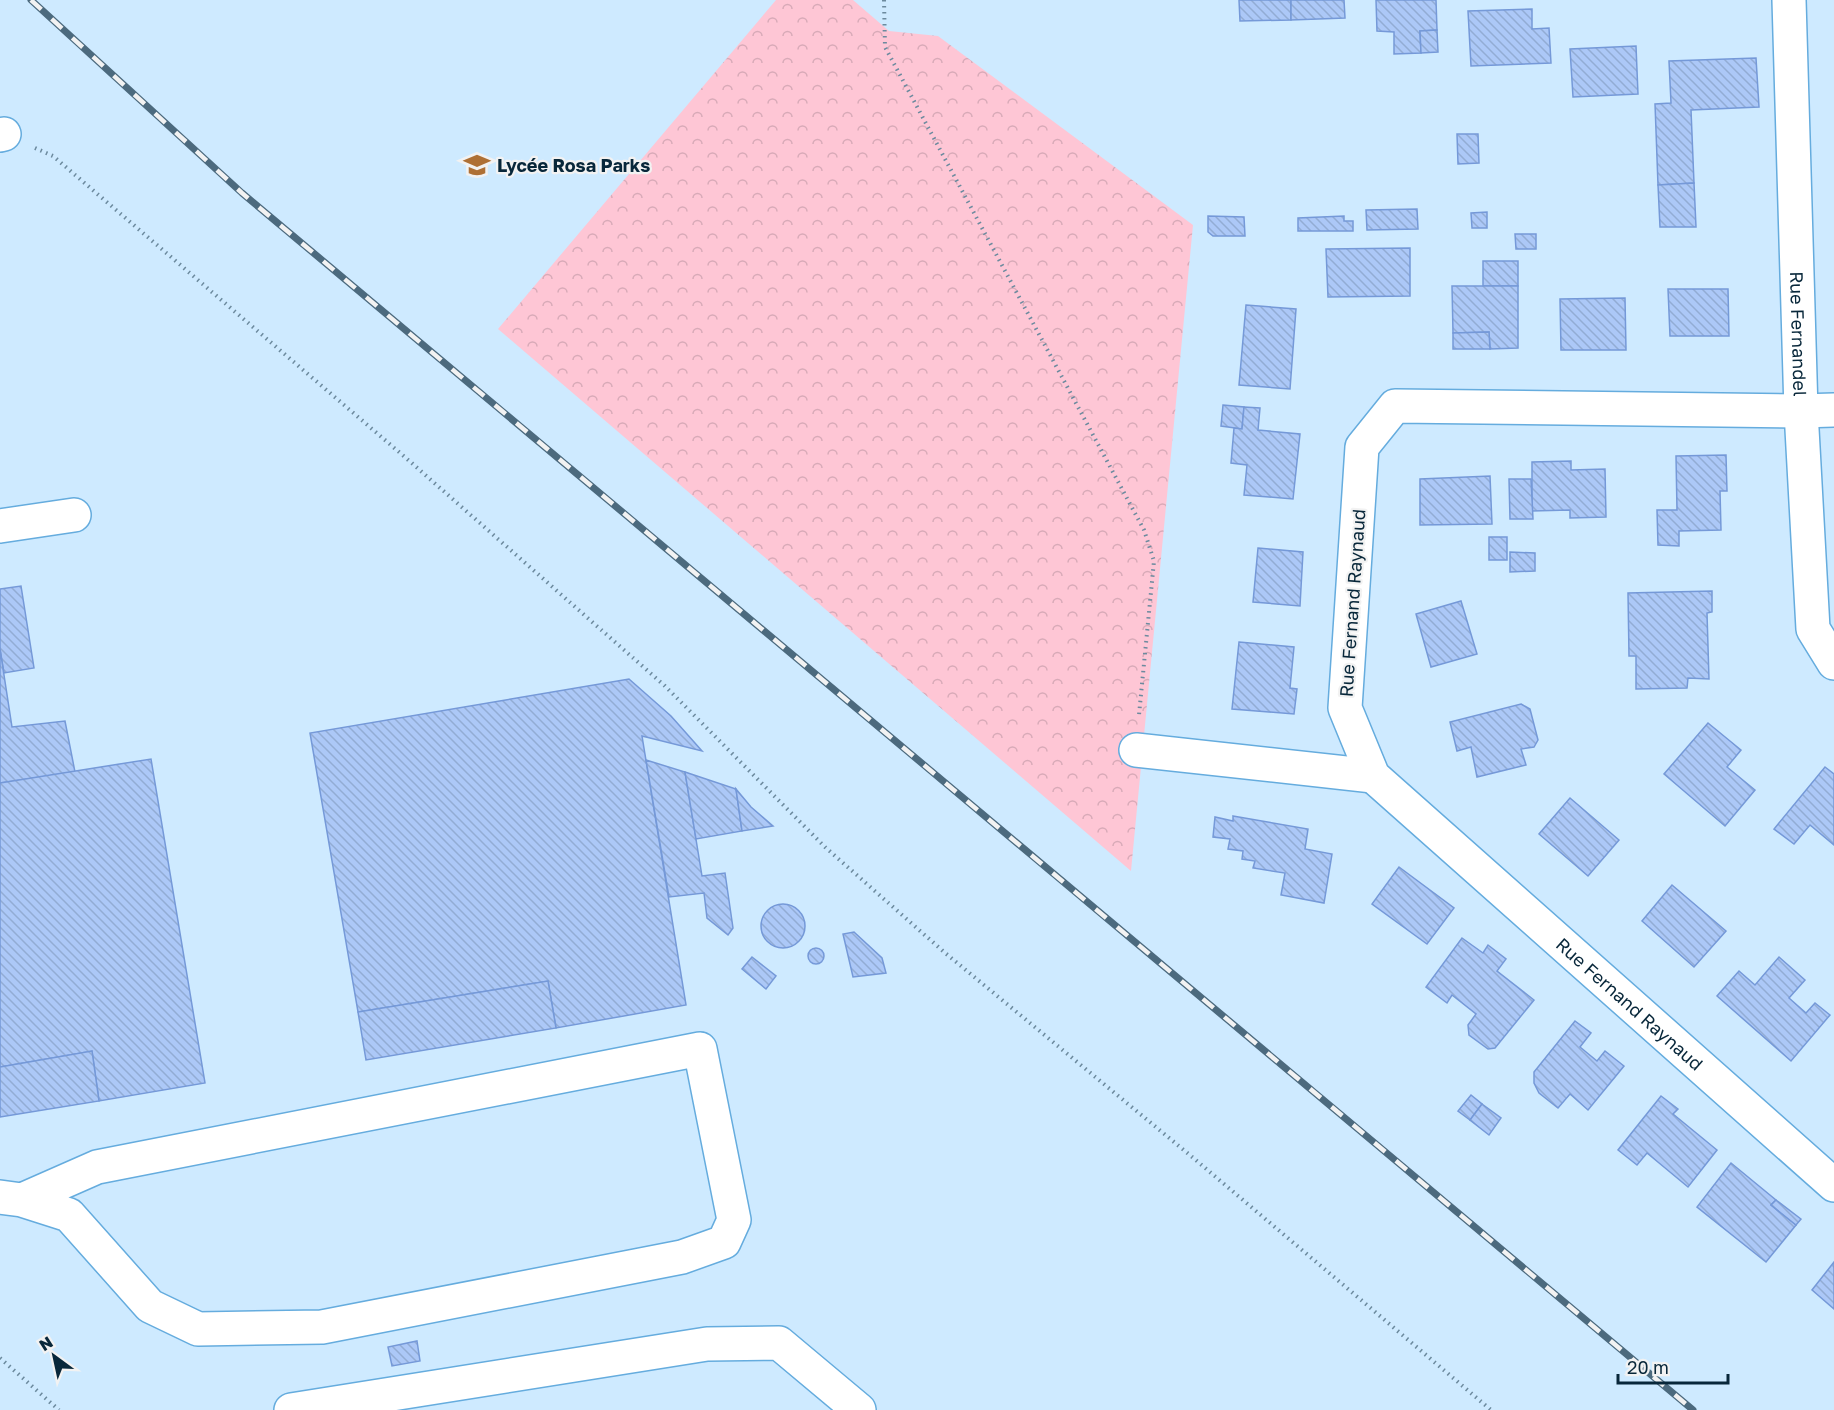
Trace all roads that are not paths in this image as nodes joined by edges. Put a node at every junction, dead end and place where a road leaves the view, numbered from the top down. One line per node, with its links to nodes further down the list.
1 (1789, 0): 3 (street, Rue Fernandel)
2 (1834, 410): 3 (street)
3 (1801, 411): 6 (street, Rue Fernandel); 8 (street, Rue Fernand Raynaud)
4 (74, 515): 5 (street)
5 (0, 526)
6 (1834, 663)
7 (1136, 750): 8 (street)
8 (1372, 776): 9 (street, Rue Fernand Raynaud)
9 (1834, 1185)
10 (11, 1199): 10 (street)
11 (291, 1410): 12 (street)
12 (859, 1410)

